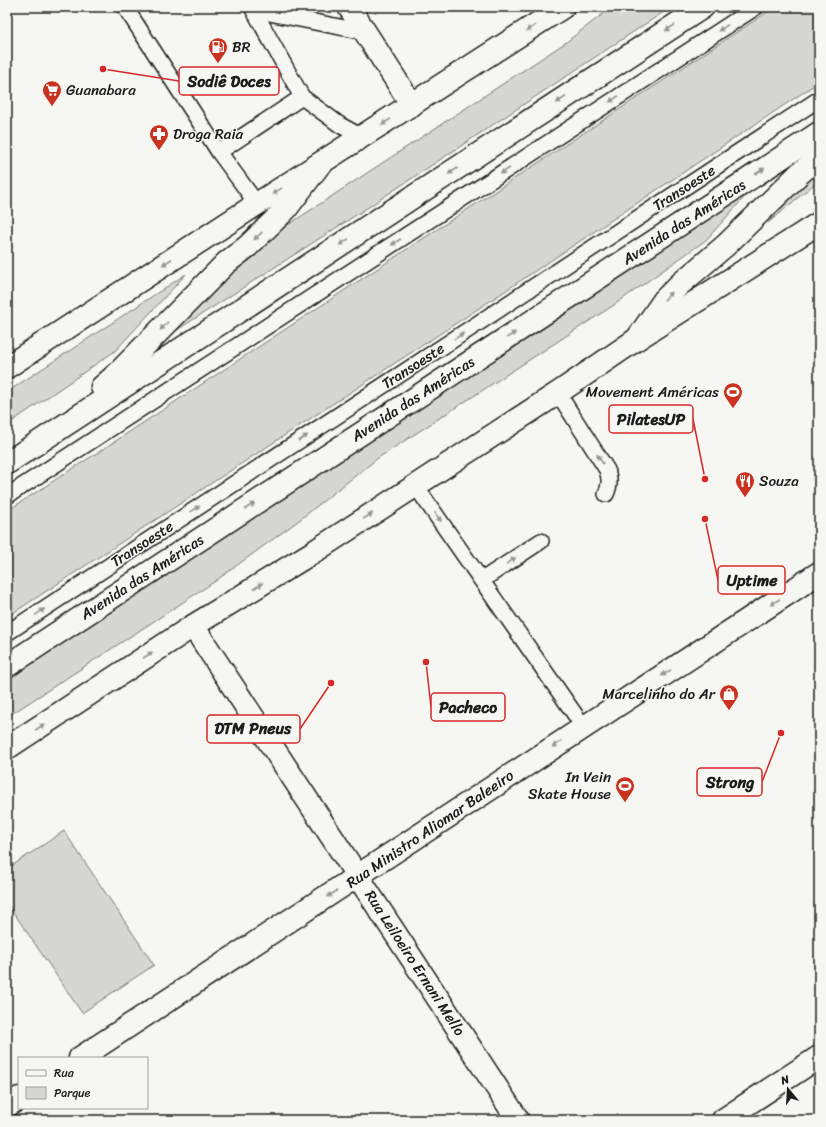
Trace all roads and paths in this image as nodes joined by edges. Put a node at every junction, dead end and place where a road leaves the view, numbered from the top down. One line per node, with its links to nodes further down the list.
1 (349, 7): 7 (main road)
2 (563, 7): 10 (main road, one-way to 10)
3 (703, 7): 21 (main road, one-way to 21)
4 (756, 7): 25 (lane, one-way to 25)
5 (129, 8): 13 (lane)
6 (254, 8): 7 (lane); 8 (lane)
7 (365, 32): 10 (main road)
8 (302, 97): 12 (lane); 13 (lane)
9 (819, 99): 30 (lane, Transoeste, one-way to 9)
10 (412, 105): 12 (main road, one-way to 12)
11 (819, 133): 31 (main road, Avenida das Américas, one-way to 11)
12 (362, 137): 15 (main road)
13 (219, 152): 16 (lane)
14 (819, 157): 18 (main road, one-way to 14)
15 (320, 164): 16 (main road, one-way to 16); 21 (main road, one-way to 21)
16 (257, 204): 19 (main road, one-way to 19)
17 (819, 223): 18 (main road)
18 (637, 339): 20 (main road)
19 (7, 367)
20 (558, 393): 23 (main road); 24 (lane, one-way to 20)
21 (38, 442): 22 (main road)
22 (7, 463)
23 (415, 485): 28 (lane, one-way to 28); 29 (main road, one-way to 23)
24 (606, 494)
25 (7, 496)
26 (541, 541): 28 (lane, one-way to 26)
27 (819, 573): 32 (main road, Rua Ministro Aliomar Baleeiro, one-way to 32)
28 (482, 580): 32 (lane)
29 (193, 626): 33 (main road, one-way to 29); 34 (main road, Rua Leiloeiro Ernani Mello)
30 (7, 633)
31 (7, 666)
32 (583, 726): 34 (main road, Rua Ministro Aliomar Baleeiro, one-way to 34)
33 (7, 748)
34 (359, 876): 35 (main road, Rua Ministro Aliomar Baleeiro, one-way to 35); 39 (main road, Rua Leiloeiro Ernani Mello)
35 (82, 1057)
36 (819, 1057): 40 (main road)
37 (18, 1099): 38 (main road)
38 (7, 1106)
39 (518, 1120)
40 (723, 1120)

